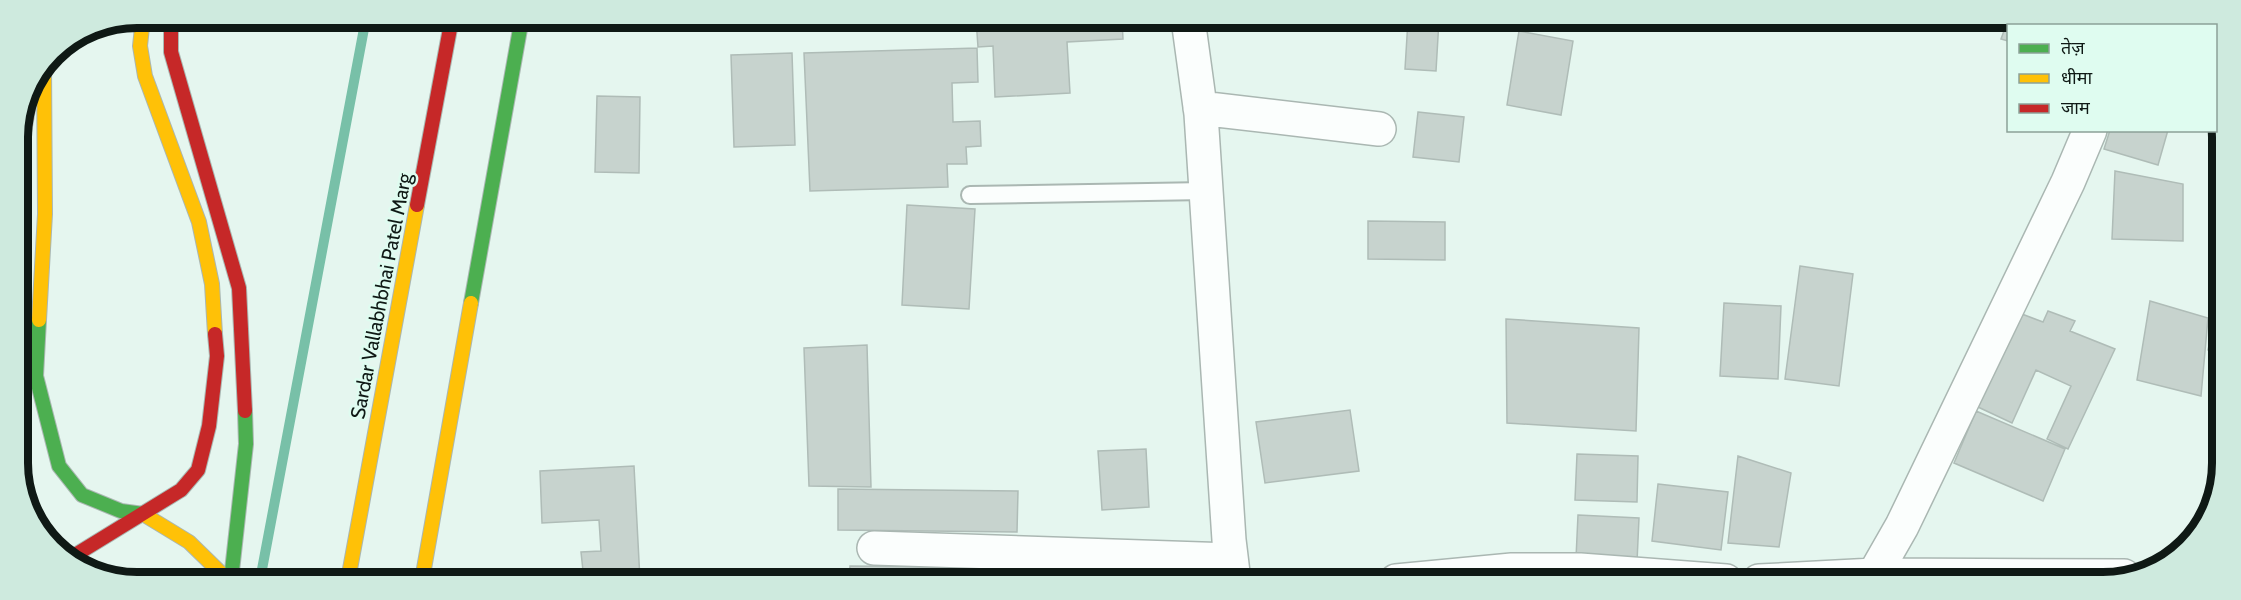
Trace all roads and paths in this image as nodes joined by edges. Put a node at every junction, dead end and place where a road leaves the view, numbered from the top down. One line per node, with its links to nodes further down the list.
1 (142, 28): 12 (main road)
2 (171, 28): 20 (main road)
3 (450, 28): 21 (main road, Sardar Vallabhbhai Patel Marg)
4 (520, 28): 22 (main road)
5 (1189, 28): 7 (street)
6 (45, 80): 12 (main road)
7 (1200, 108): 8 (street); 10 (street)
8 (1379, 129)
9 (2089, 132): 18 (street)
10 (1206, 191): 11 (lane); 15 (street)
11 (970, 195)
12 (143, 514): 14 (main road); 19 (main road)
13 (874, 548): 15 (street)
14 (76, 553)
15 (1233, 571)
16 (1503, 571): 17 (street)
17 (1597, 571)
18 (1876, 571)
19 (222, 572)
20 (230, 572)
21 (350, 572)
22 (423, 572)

